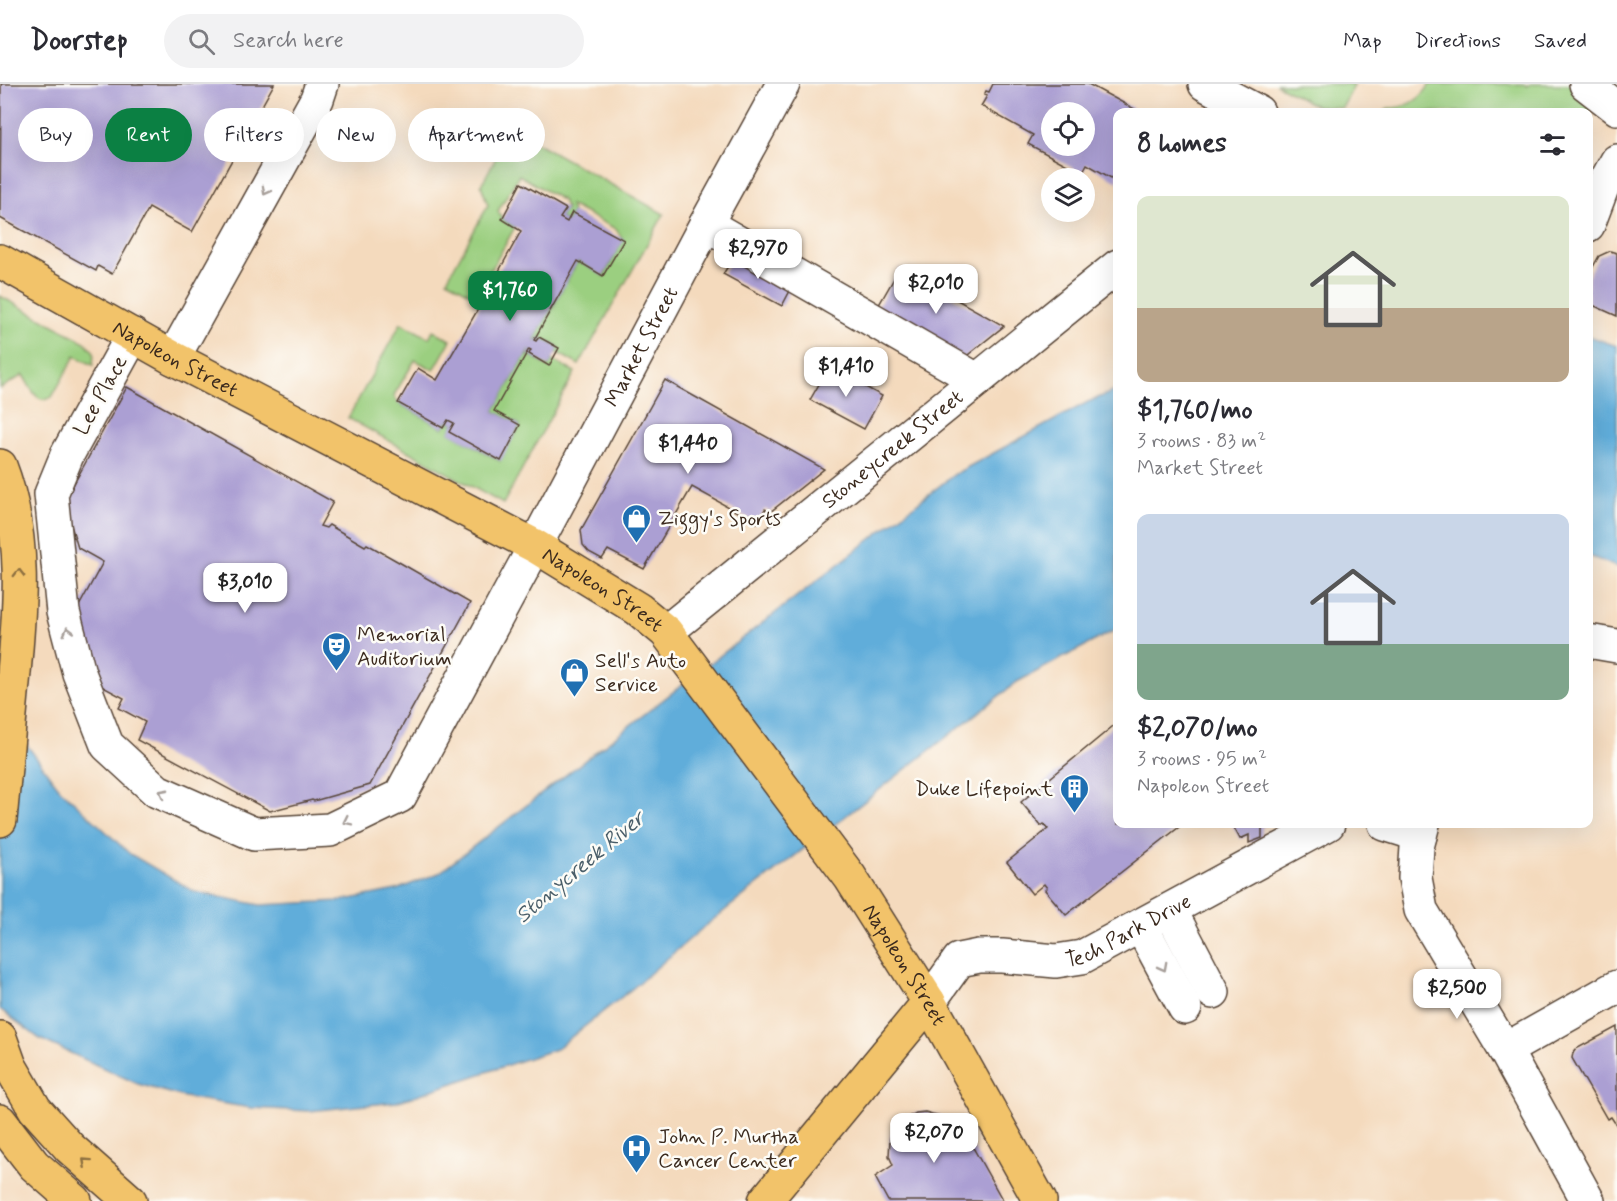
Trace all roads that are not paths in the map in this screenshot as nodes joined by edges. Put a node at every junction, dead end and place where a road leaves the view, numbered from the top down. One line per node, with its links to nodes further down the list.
1 (322, 84): 13 (street, one-way to 13)
2 (783, 84): 9 (street, Market Street)
3 (1205, 84): 5 (street)
4 (1586, 84): 6 (street)
5 (1244, 108)
6 (1617, 108)
7 (1606, 182): 8 (street)
8 (1593, 213)
9 (706, 224): 14 (street); 16 (street, Market Street)
10 (0, 261): 12 (main road, Napoleon Street)
11 (1113, 270): 14 (street, Stoneycreek Street)
12 (133, 335): 13 (main road, Napoleon Street); 20 (street, Lee Place, one-way to 12)
13 (173, 358): 16 (main road, Napoleon Street)
14 (977, 380): 17 (street, Stoneycreek Street)
15 (0, 466): 21 (main road, one-way to 15)
16 (535, 546): 17 (main road, Napoleon Street); 20 (street, Market Street)
17 (666, 632): 28 (main road, Napoleon Street)
18 (1593, 642): 19 (street)
19 (1617, 646)
20 (400, 795)
21 (0, 820)
22 (1321, 828): 24 (street, Tech Park Drive)
23 (1422, 829): 31 (street)
24 (1170, 910): 25 (street, Tech Park Drive); 27 (street)
25 (1141, 926): 28 (street, Tech Park Drive); 29 (street, one-way to 29)
26 (1617, 987): 31 (street)
27 (1213, 992)
28 (929, 1002): 33 (main road); 36 (main road, Napoleon Street)
29 (1185, 1008)
30 (0, 1038): 35 (main road, one-way to 30)
31 (1505, 1050): 37 (street)
32 (0, 1122): 34 (main road)
33 (772, 1198)
34 (75, 1201)
35 (130, 1201)
36 (1040, 1201)
37 (1588, 1201)

